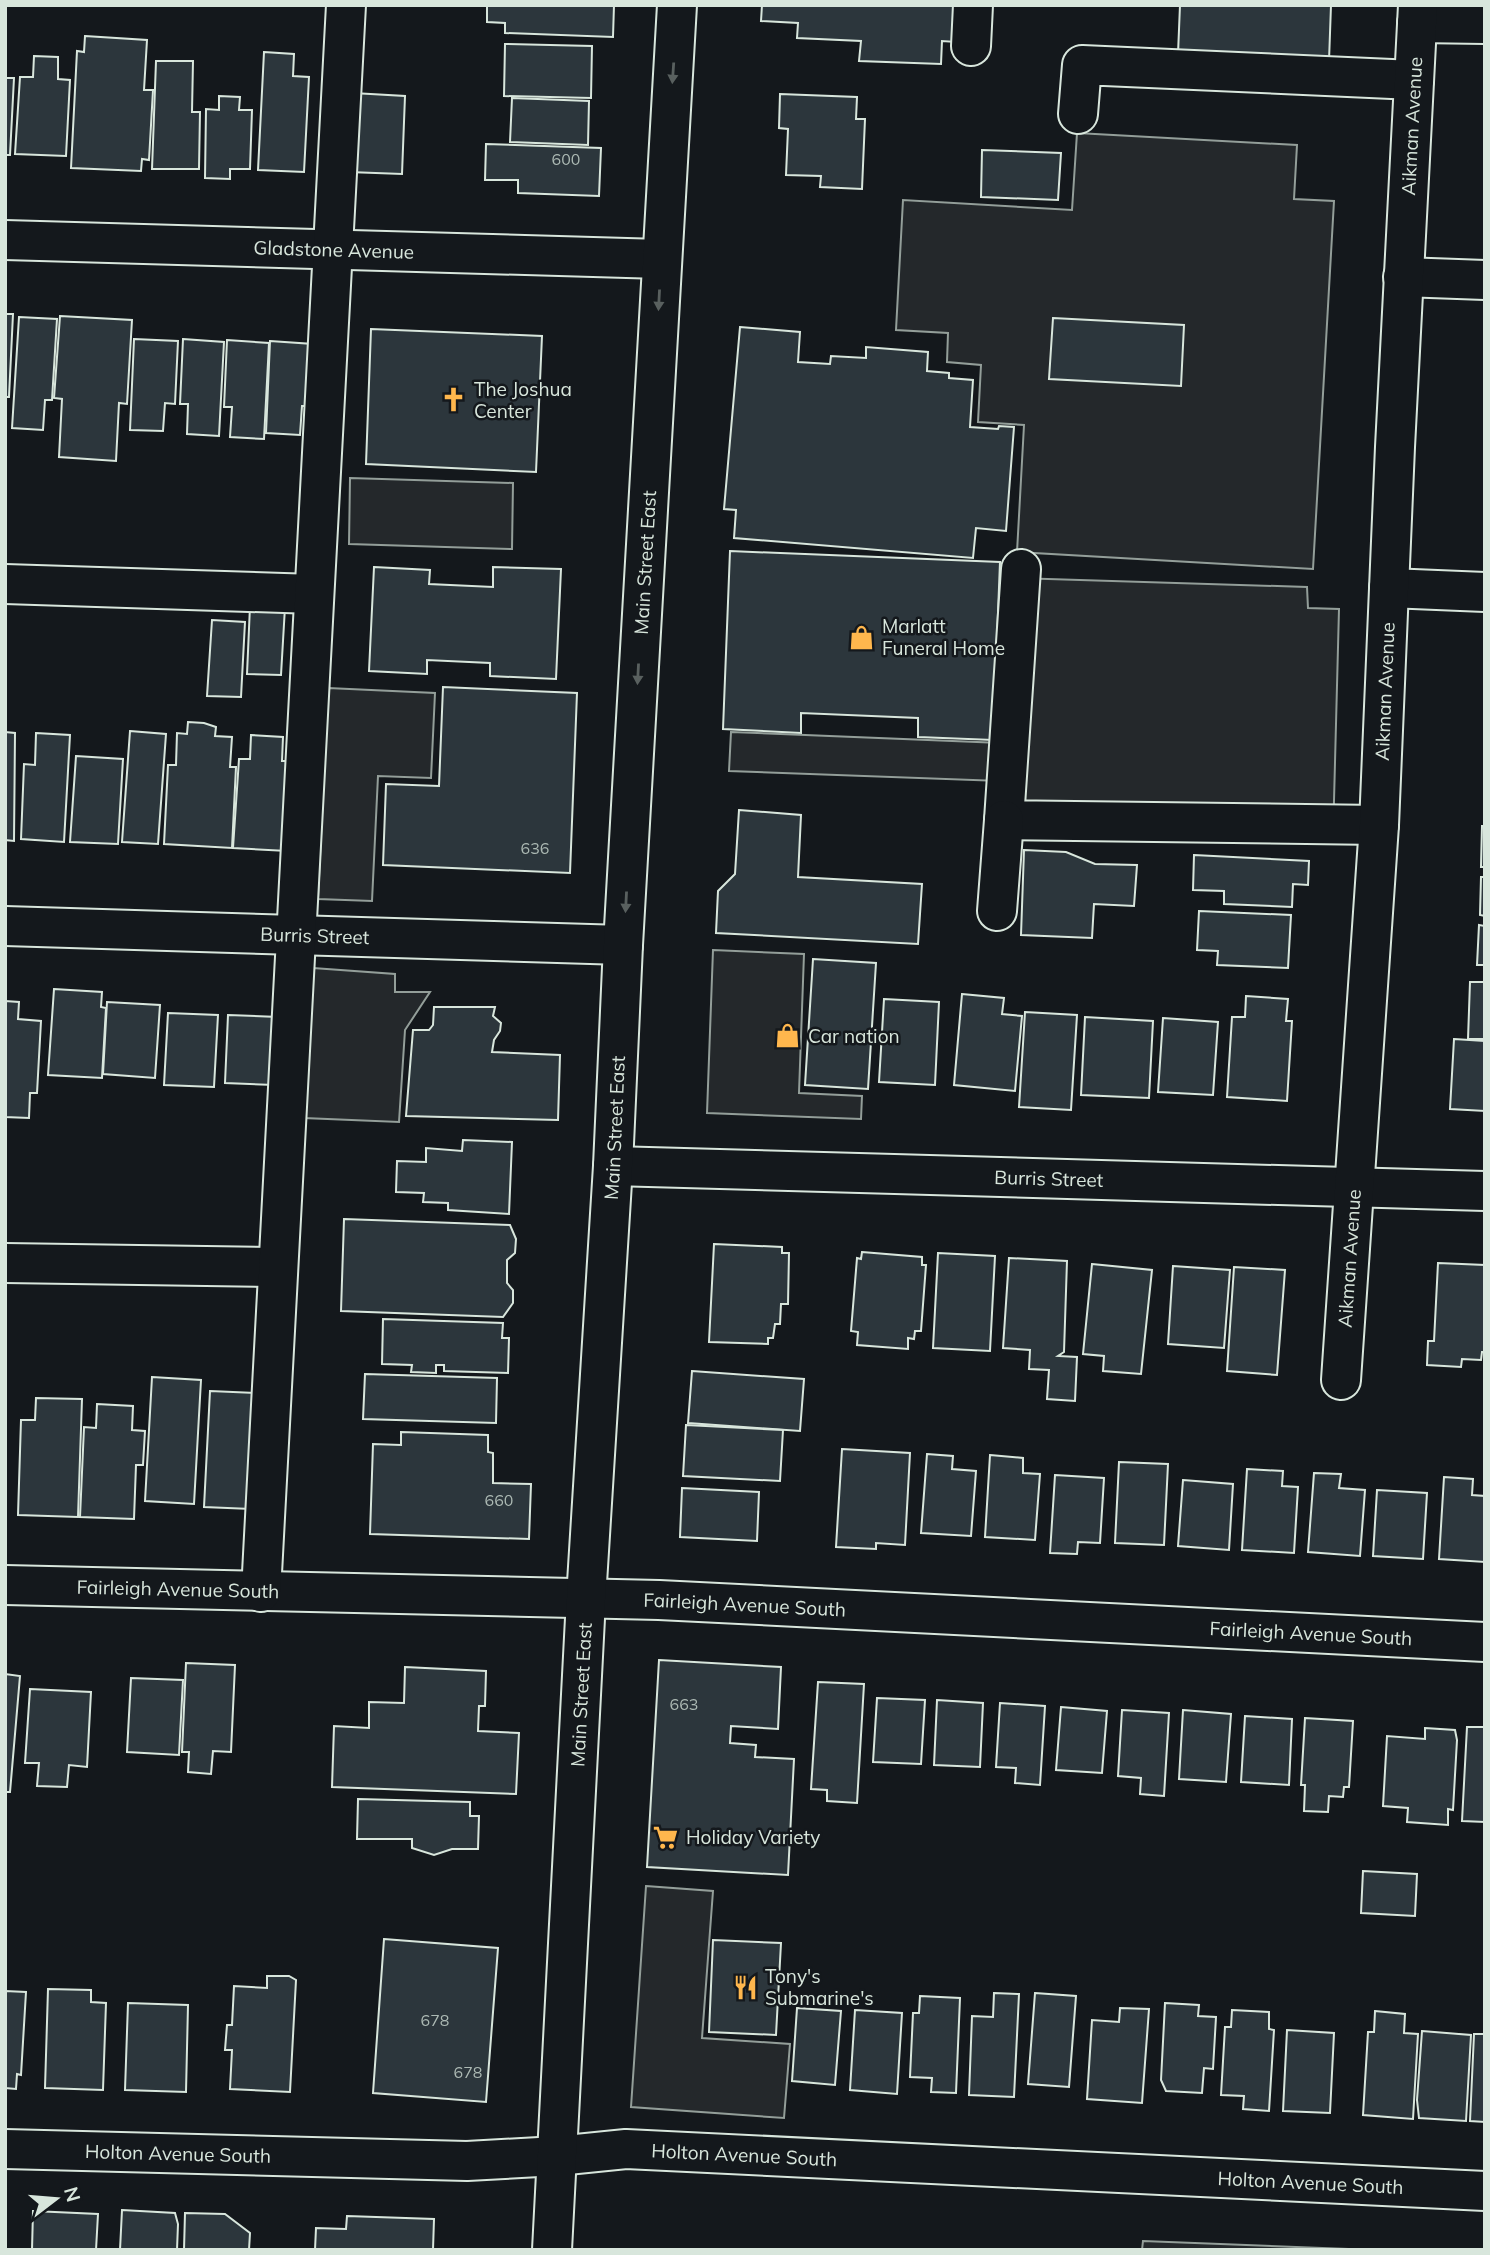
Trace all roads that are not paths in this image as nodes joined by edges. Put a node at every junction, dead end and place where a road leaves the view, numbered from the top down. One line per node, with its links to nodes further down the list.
1 (346, 5): 10 (street)
2 (677, 5): 11 (street, Main Street East, one-way to 11)
3 (973, 5): 6 (street)
4 (1418, 14): 5 (street); 7 (street, Aikman Avenue)
5 (1485, 24)
6 (971, 46)
7 (1414, 80): 8 (street); 12 (street, Aikman Avenue)
8 (1078, 114)
9 (5, 240): 10 (street, Gladstone Avenue)
10 (332, 250): 11 (street, Gladstone Avenue); 18 (street)
11 (661, 259): 24 (street, Main Street East, one-way to 24)
12 (1403, 277): 13 (street); 16 (street, Aikman Avenue)
13 (1485, 280)
14 (1021, 569): 19 (street)
15 (5, 584): 18 (street)
16 (1389, 588): 17 (street); 20 (street, Aikman Avenue)
17 (1485, 592)
18 (314, 594): 23 (street)
19 (1004, 820): 20 (street); 21 (street)
20 (1379, 825): 26 (street, Aikman Avenue)
21 (997, 911)
22 (5, 926): 23 (street, Burris Street)
23 (295, 934): 24 (street, Burris Street); 29 (street)
24 (623, 944): 25 (street, Main Street East)
25 (613, 1166): 26 (street, Burris Street); 33 (street, Main Street East)
26 (1353, 1186): 27 (street, Burris Street); 30 (street, Aikman Avenue)
27 (1485, 1191)
28 (5, 1264): 29 (street)
29 (277, 1267): 32 (street)
30 (1341, 1380)
31 (5, 1585): 32 (street, Fairleigh Avenue South)
32 (261, 1592): 33 (street, Fairleigh Avenue South)
33 (586, 1598): 34 (street, Fairleigh Avenue South); 36 (street, Main Street East)
34 (1485, 1642)
35 (5, 2149): 36 (street, Holton Avenue South)
36 (557, 2156): 37 (street, Holton Avenue South); 38 (street, Main Street East)
37 (1485, 2191)
38 (552, 2250)

